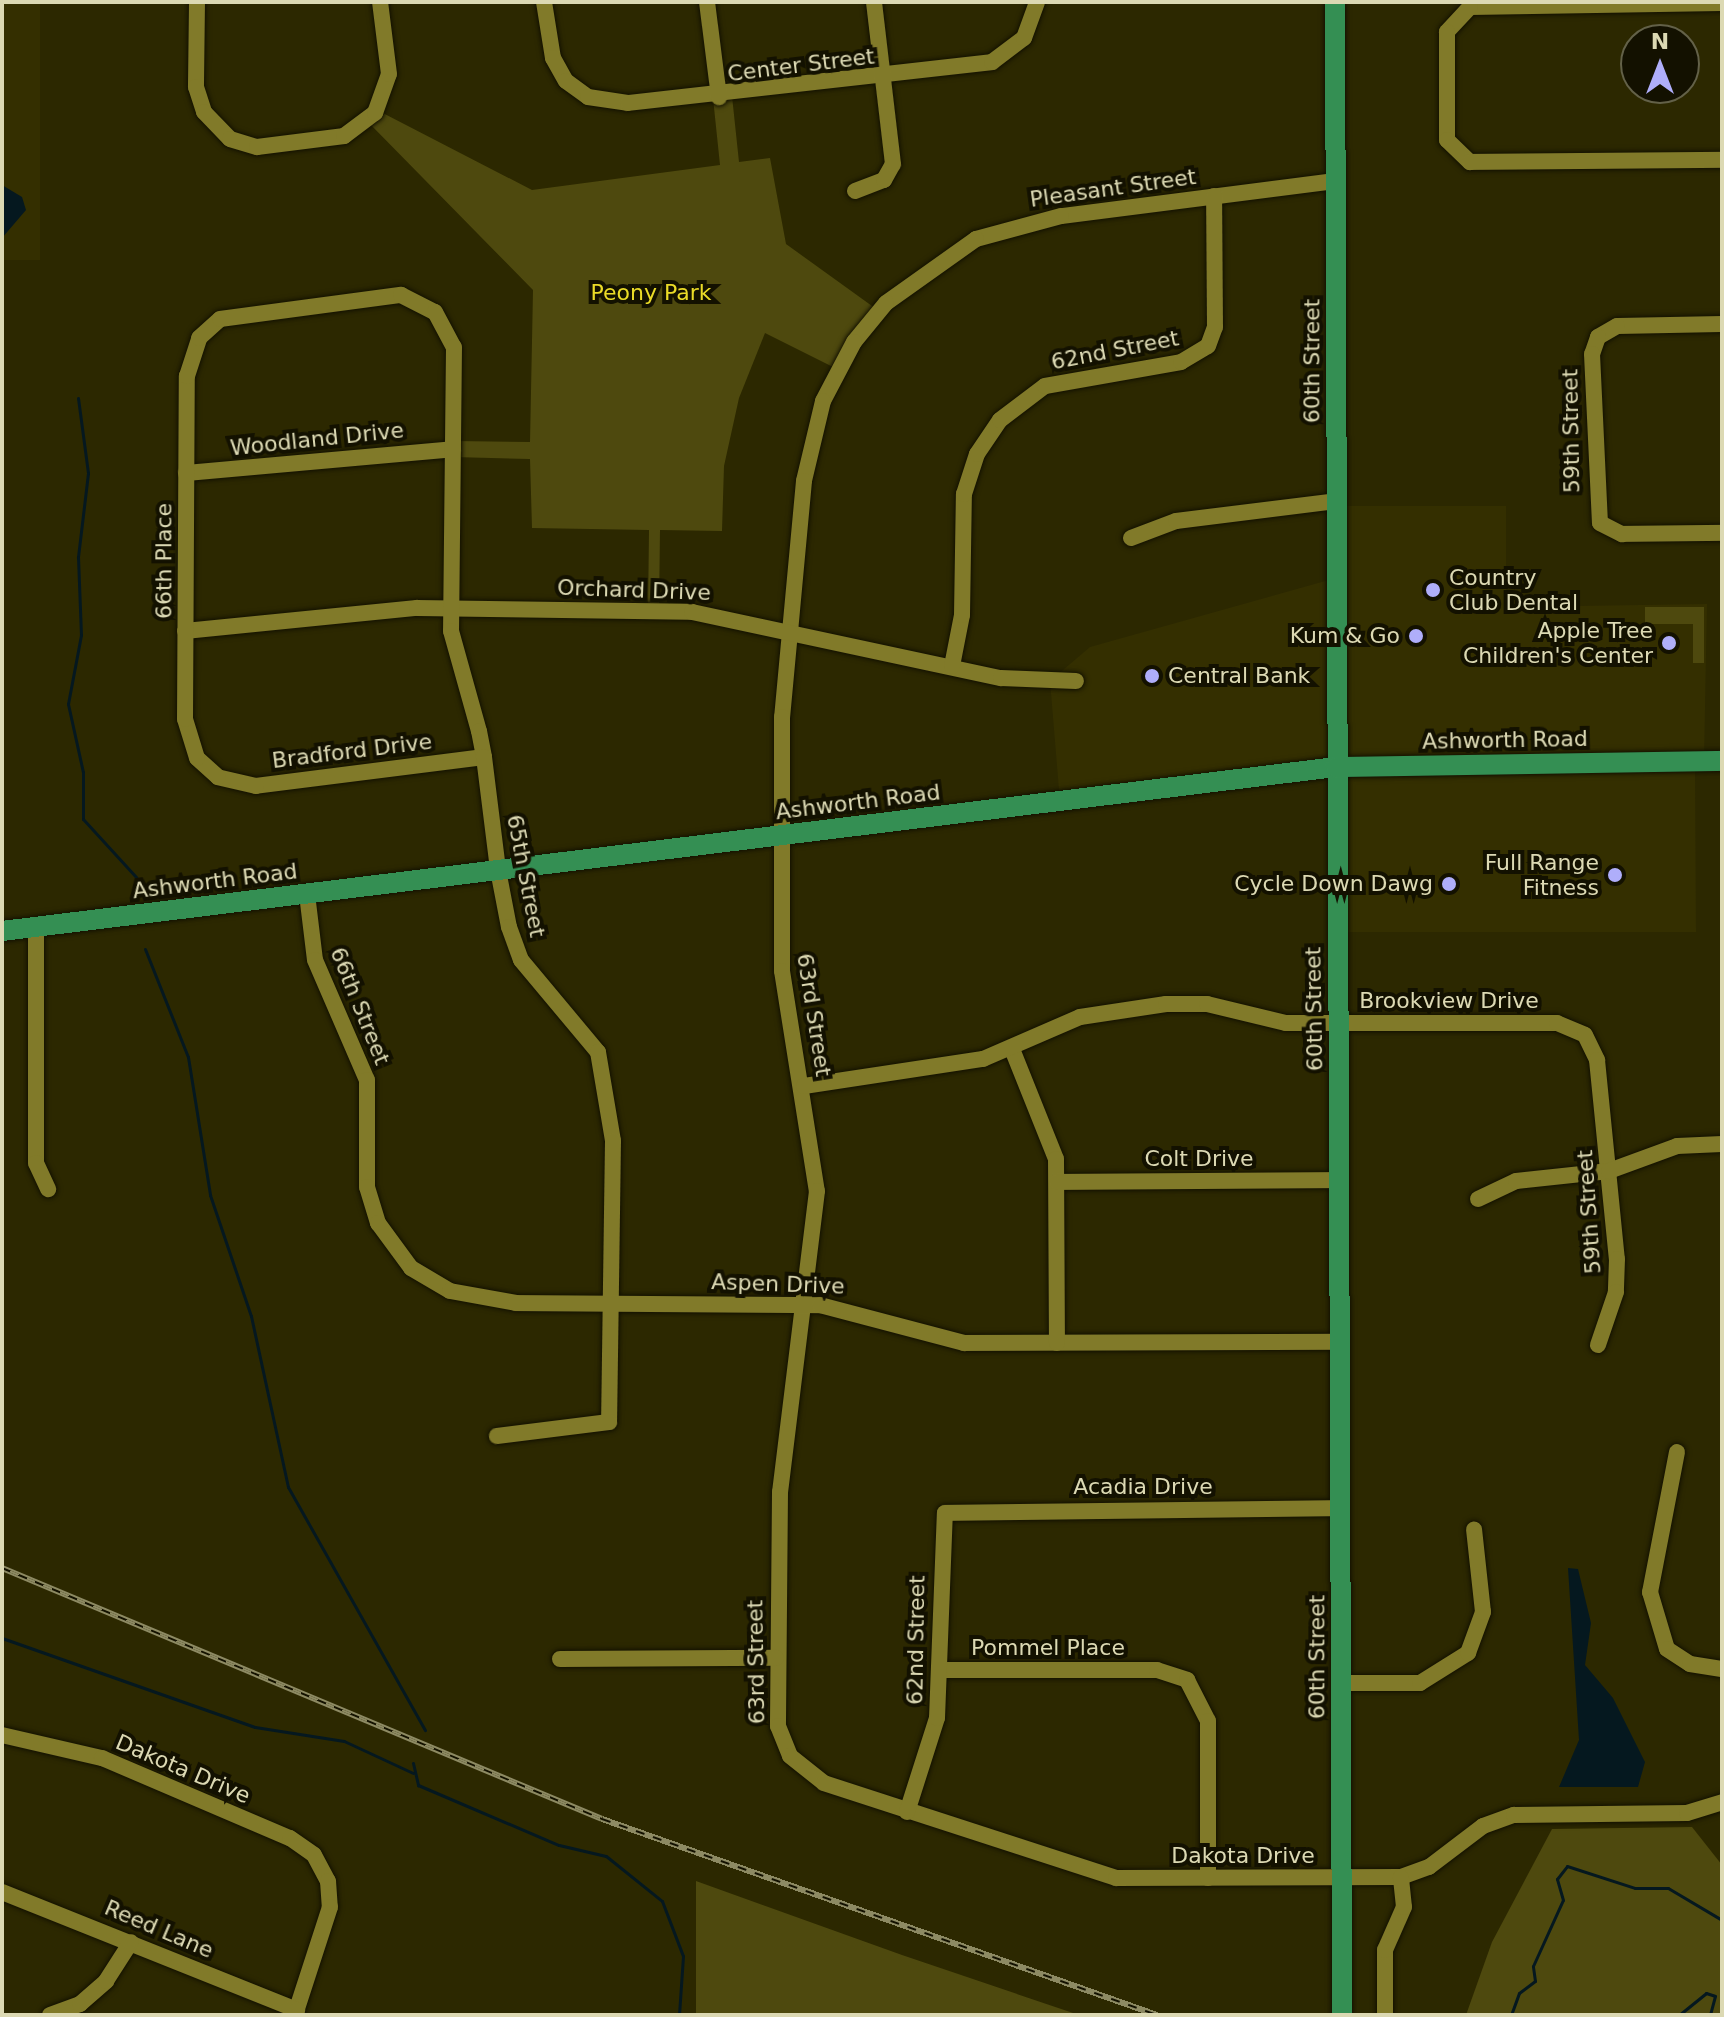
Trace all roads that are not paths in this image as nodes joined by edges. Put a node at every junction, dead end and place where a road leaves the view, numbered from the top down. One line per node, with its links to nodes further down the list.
1 (197, 2): 2 (street)
2 (380, 2)
3 (544, 2): 10 (street, Center Street)
4 (707, 2): 10 (street)
5 (874, 2): 9 (street)
6 (1037, 2): 9 (street, Center Street)
7 (1335, 2): 12 (main road, 60th Street)
8 (1722, 3): 11 (street)
9 (883, 77): 10 (street, Center Street); 13 (street)
10 (719, 97)
11 (1722, 160)
12 (1335, 181): 14 (street, Pleasant Street); 20 (main road, 60th Street)
13 (855, 191)
14 (1214, 196): 15 (street, Pleasant Street); 26 (street, 62nd Street)
15 (911, 280): 24 (street, 63rd Street)
16 (1722, 324): 21 (street, 59th Street)
17 (206, 330): 18 (street, 65th Street); 19 (street, 66th Place)
18 (453, 449): 19 (street, Woodland Drive); 23 (street, 65th Street)
19 (186, 473): 25 (street, 66th Place)
20 (1336, 501): 22 (street); 30 (main road, 60th Street)
21 (1722, 533)
22 (1131, 538)
23 (450, 607): 24 (street, Orchard Drive); 25 (street, Orchard Drive); 28 (street, 65th Street)
24 (794, 630): 26 (street, Orchard Drive); 32 (street, 63rd Street)
25 (185, 631): 31 (street, 66th Place)
26 (952, 666): 27 (street, Orchard Drive)
27 (1076, 681)
28 (484, 757): 31 (street, Bradford Drive); 33 (street, 65th Street)
29 (1722, 761): 30 (main road, Ashworth Road)
30 (1336, 767): 32 (main road, Ashworth Road); 37 (main road, 60th Street)
31 (226, 781)
32 (781, 836): 33 (main road, Ashworth Road); 40 (street, 63rd Street)
33 (498, 870): 34 (main road, Ashworth Road); 48 (street, 65th Street)
34 (307, 894): 35 (main road, Ashworth Road); 47 (street, 66th Street)
35 (36, 927): 36 (main road, Ashworth Road); 45 (street)
36 (2, 931)
37 (1340, 1024): 38 (street, Brookview Drive); 39 (street, Brookview Drive); 43 (main road, 60th Street)
38 (1012, 1049): 40 (street, Brookview Drive); 44 (street)
39 (1599, 1073): 42 (street, 59th Street)
40 (804, 1086): 49 (street, 63rd Street)
41 (1722, 1144): 42 (street)
42 (1609, 1171): 46 (street); 52 (street, 59th Street)
43 (1340, 1180): 44 (street, Colt Drive); 50 (main road, 60th Street)
44 (1057, 1182): 51 (street)
45 (48, 1189)
46 (1478, 1199)
47 (450, 1291): 48 (street, Aspen Drive)
48 (610, 1303): 49 (street, Aspen Drive); 53 (street, 65th Street)
49 (806, 1305): 51 (street, Aspen Drive); 58 (street, 63rd Street)
50 (1341, 1342): 51 (street, Aspen Drive); 55 (main road, 60th Street)
51 (1057, 1343)
52 (1598, 1345)
53 (497, 1436)
54 (1677, 1452): 60 (street)
55 (1341, 1508): 56 (street, Acadia Drive); 62 (main road, 60th Street)
56 (945, 1513): 61 (street, 62nd Street)
57 (1474, 1529): 62 (street)
58 (776, 1658): 59 (street); 64 (street, 63rd Street)
59 (560, 1659)
60 (1722, 1669)
61 (939, 1670): 66 (street, 62nd Street); 69 (street, Pommel Place)
62 (1341, 1683): 67 (main road, 60th Street)
63 (2, 1735): 72 (street, Dakota Drive)
64 (781, 1739): 66 (street, Dakota Drive)
65 (1722, 1802): 68 (street, Dakota Drive)
66 (907, 1812): 69 (street, Dakota Drive)
67 (1341, 1877): 68 (street, Dakota Drive); 69 (street, Dakota Drive); 74 (main road, 60th Street)
68 (1401, 1877): 75 (street)
69 (1208, 1878)
70 (2, 1892): 71 (street, Reed Lane)
71 (131, 1942): 72 (street, Reed Lane); 73 (street)
72 (296, 2012)
73 (50, 2015)
74 (1342, 2015)
75 (1385, 2015)

